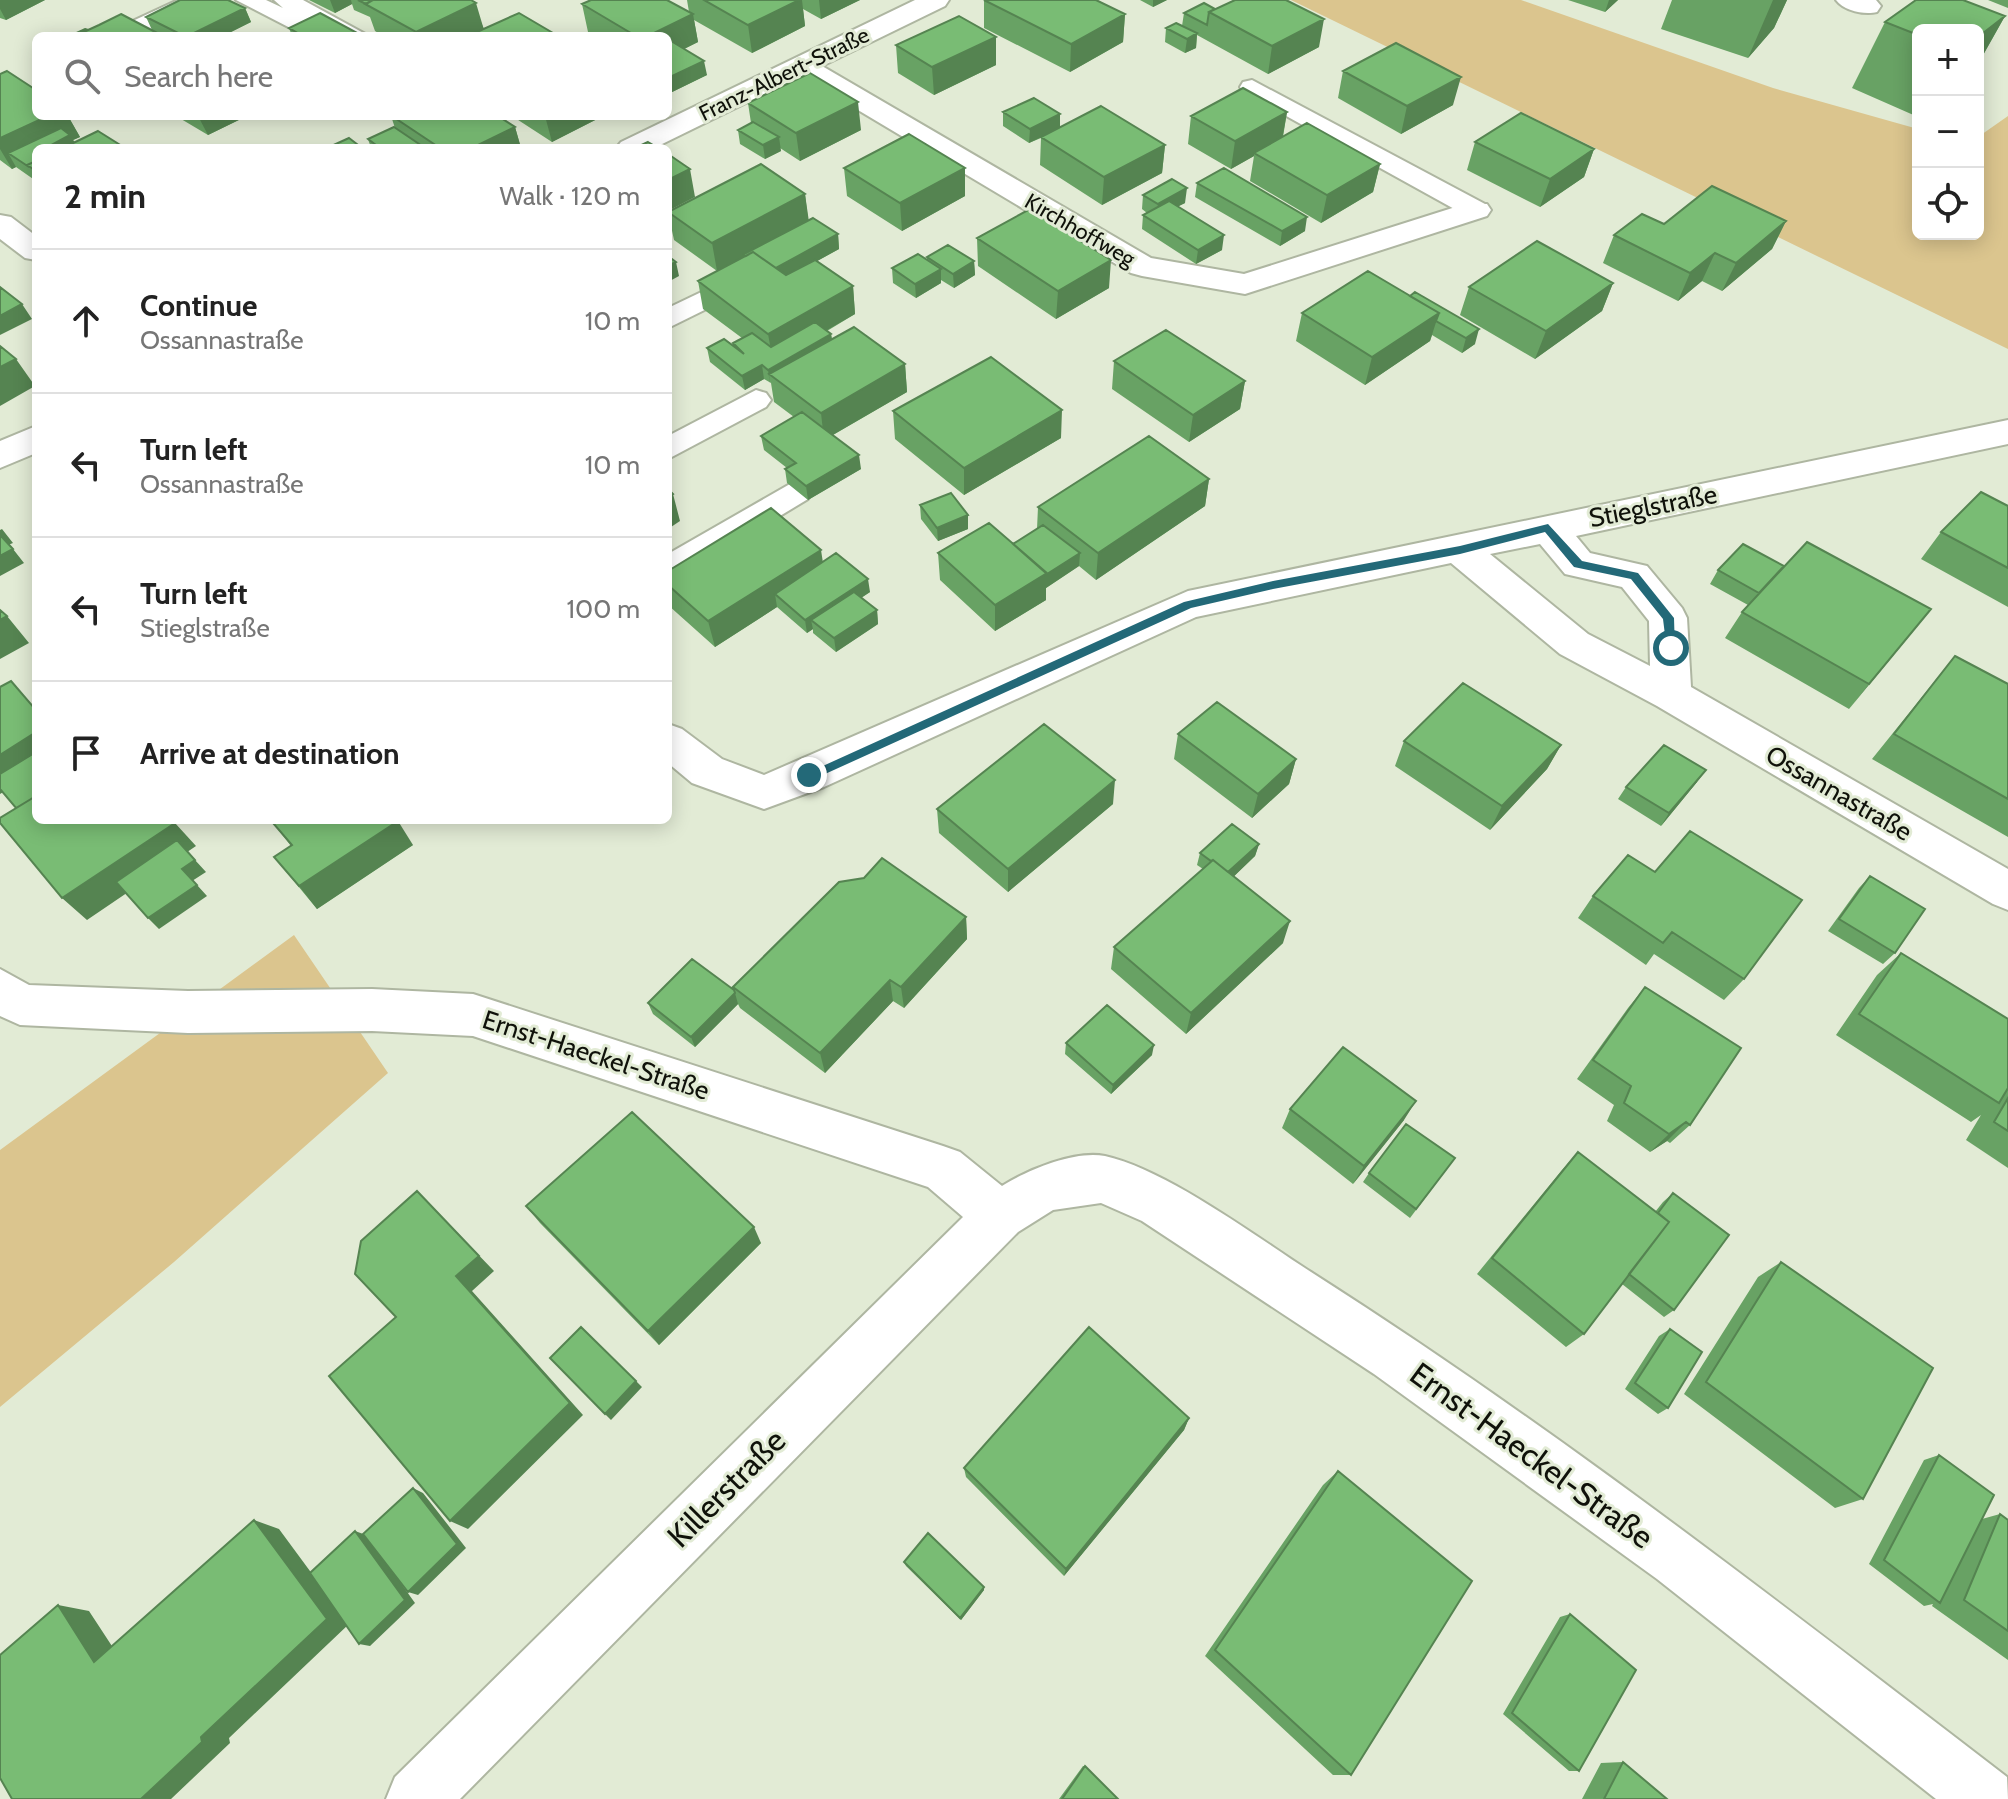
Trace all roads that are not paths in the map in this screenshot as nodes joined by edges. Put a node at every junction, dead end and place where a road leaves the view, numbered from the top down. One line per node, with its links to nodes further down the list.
1 (196, 0): 6 (lane)
2 (247, 0): 5 (lane)
3 (285, 0): 7 (lane)
4 (936, 0): 8 (street, Franz-Albert-Straße)
5 (310, 29)
6 (128, 32)
7 (349, 32)
8 (803, 66): 10 (street, Franz-Albert-Straße); 11 (street, Kirchhoffweg)
9 (1252, 87): 11 (lane)
10 (639, 144)
11 (1476, 210)
12 (0, 224): 13 (street)
13 (32, 248)
14 (739, 282): 15 (lane)
15 (672, 317)
16 (756, 400): 19 (lane)
17 (2008, 432): 22 (street, Stieglstraße)
18 (32, 440): 20 (street)
19 (672, 447)
20 (0, 456)
21 (797, 491): 24 (lane)
22 (1548, 528): 23 (street, Stieglstraße); 25 (street)
23 (1460, 550): 25 (street, Ossannastraße); 26 (street, Stieglstraße)
24 (672, 567)
25 (1671, 695): 27 (street, Ossannastraße)
26 (672, 743)
27 (2008, 891)
28 (10, 997): 30 (street, Ernst-Haeckel-Straße)
29 (1045, 1187): 30 (street, Killerstraße); 32 (street, Ernst-Haeckel-Straße)
30 (1000, 1215): 31 (street, Killerstraße)
31 (417, 1799)
32 (1985, 1799)

